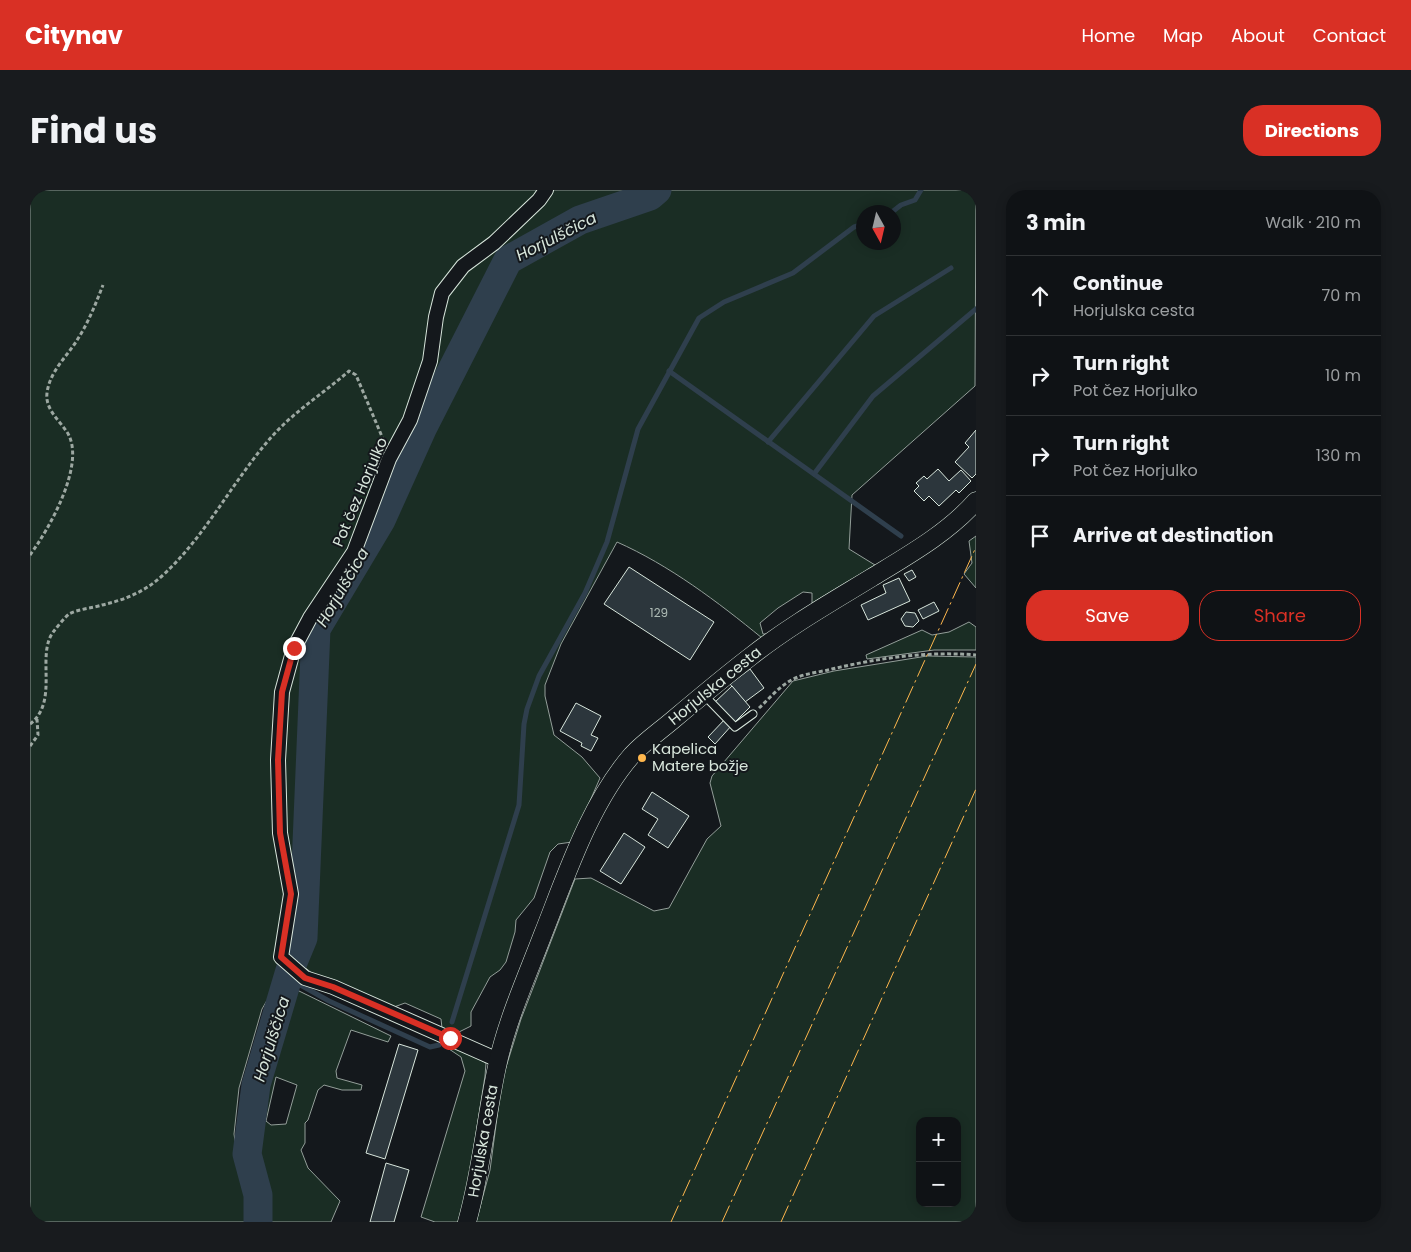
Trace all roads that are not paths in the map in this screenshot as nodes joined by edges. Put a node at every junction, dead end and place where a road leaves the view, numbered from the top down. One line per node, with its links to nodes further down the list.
1 (546, 190): 5 (street, Pot čez Horjulko)
2 (976, 501): 3 (street, Horjulska cesta)
3 (703, 693): 4 (lane); 5 (street, Horjulska cesta)
4 (754, 714)
5 (498, 1060): 6 (street, Horjulska cesta)
6 (467, 1222)

